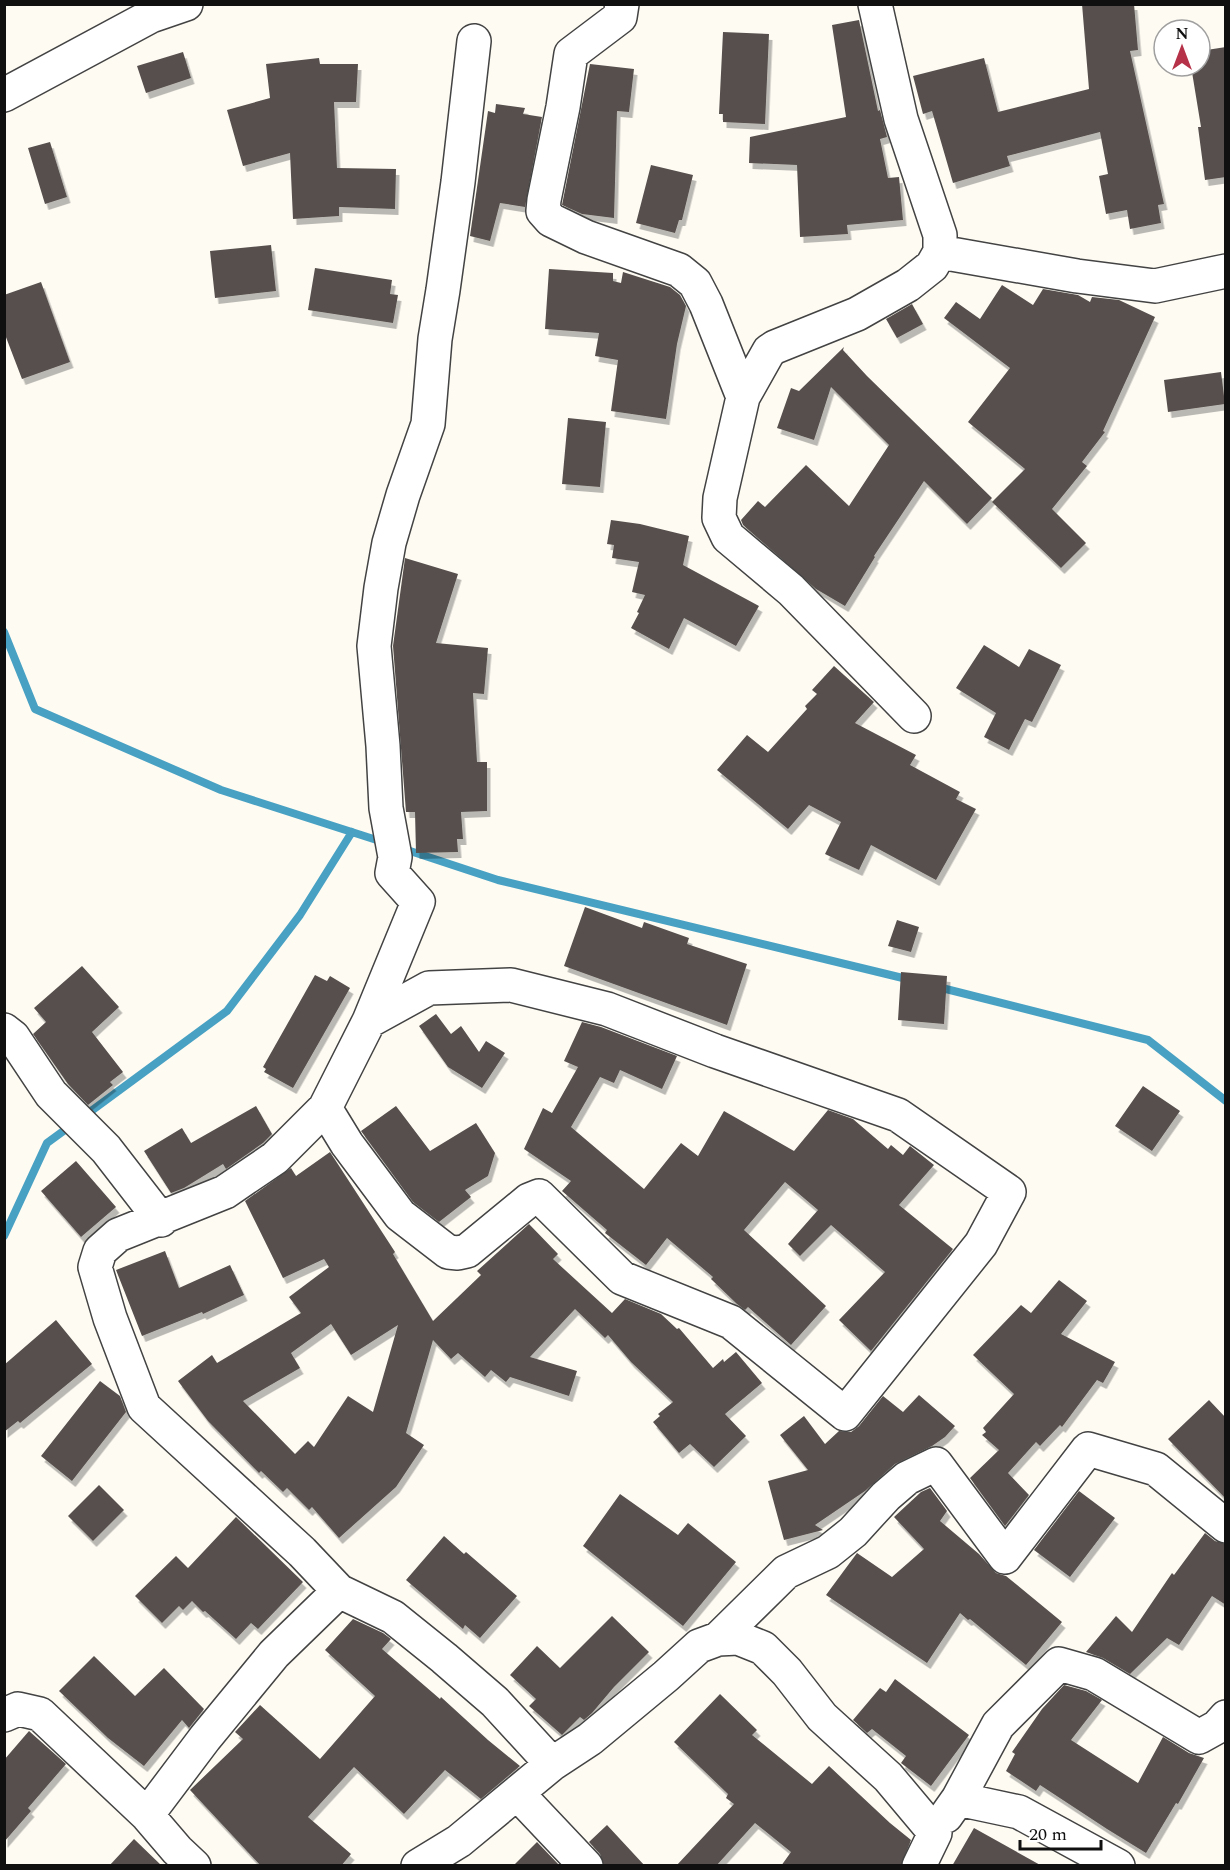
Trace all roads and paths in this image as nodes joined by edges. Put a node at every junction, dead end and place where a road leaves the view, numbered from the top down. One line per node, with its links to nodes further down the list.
1 (186, 4): 4 (street)
2 (622, 4): 9 (street)
3 (874, 4): 7 (street)
4 (149, 10): 6 (street)
5 (474, 40): 13 (street)
6 (4, 94)
7 (939, 252): 8 (street); 10 (street)
8 (1226, 272)
9 (720, 339): 10 (street); 11 (street)
10 (769, 351): 11 (street)
11 (743, 397): 12 (street)
12 (914, 716)
13 (369, 1021): 15 (street); 15 (street)
14 (4, 1030): 16 (street)
15 (325, 1108): 16 (street)
16 (161, 1220): 18 (street)
17 (1226, 1526): 19 (street)
18 (339, 1591): 22 (street); 25 (street)
19 (718, 1639): 22 (street); 26 (street)
20 (4, 1715): 25 (street)
21 (1226, 1717): 24 (street)
22 (552, 1764): 23 (street)
23 (517, 1793): 28 (street); 29 (street)
24 (958, 1799): 26 (street); 31 (street)
25 (147, 1815): 27 (street)
26 (935, 1833): 30 (street)
27 (194, 1866)
28 (418, 1866)
29 (586, 1866)
30 (919, 1866)
31 (1118, 1866)

